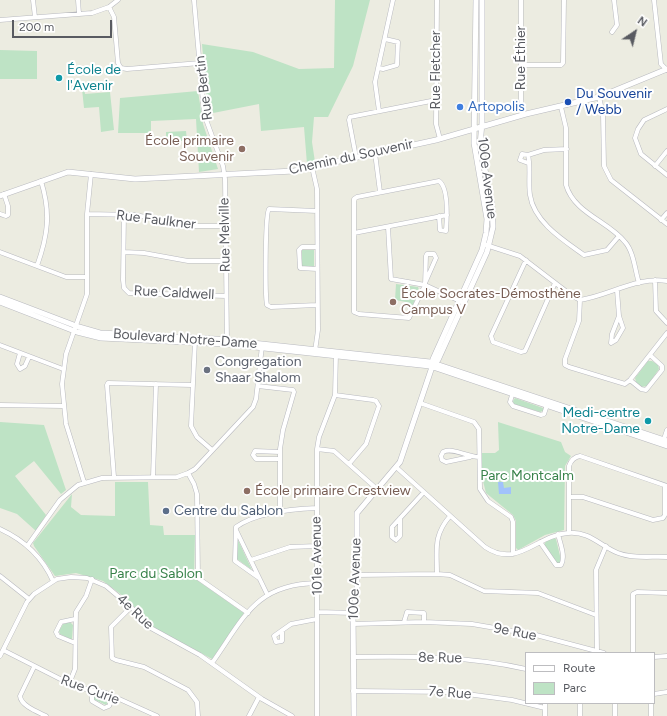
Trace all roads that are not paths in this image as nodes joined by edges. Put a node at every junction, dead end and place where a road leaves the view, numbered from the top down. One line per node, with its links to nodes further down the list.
1 (33, 0): 15 (street)
2 (78, 0): 14 (street)
3 (118, 0): 13 (street)
4 (194, 0): 19 (street, Rue Bertin)
5 (394, 0): 18 (street)
6 (436, 0): 24 (street, Rue Fletcher)
7 (476, 0): 30 (street, 100e Avenue)
8 (482, 0): 29 (street, 100e Avenue)
9 (521, 0): 20 (street, Rue Éthier)
10 (564, 0): 20 (street)
11 (614, 0): 17 (street)
12 (654, 0): 22 (street)
13 (109, 7): 14 (street); 19 (street)
14 (79, 14): 15 (street)
15 (35, 17): 16 (street)
16 (0, 20)
17 (612, 32)
18 (385, 39): 21 (street); 21 (street)
19 (200, 63): 41 (street, Rue Bertin)
20 (521, 65): 28 (street, Rue Éthier)
21 (378, 68): 27 (street)
22 (667, 69): 23 (street, Chemin du Souvenir)
23 (599, 97): 25 (street, Chemin du Souvenir); 53 (street)
24 (436, 100): 27 (street); 31 (street, Rue Fletcher)
25 (561, 106): 28 (street, Chemin du Souvenir); 32 (street)
26 (667, 109): 38 (street)
27 (379, 111): 36 (street)
28 (523, 115): 29 (street, Chemin du Souvenir)
29 (481, 127): 30 (street, Chemin du Souvenir); 59 (street, 100e Avenue)
30 (475, 129): 31 (street, Chemin du Souvenir); 59 (street, 100e Avenue)
31 (440, 139): 34 (street, Chemin du Souvenir)
32 (567, 150): 35 (street); 58 (street)
33 (667, 151): 38 (street)
34 (375, 153): 36 (street, Chemin du Souvenir); 44 (street)
35 (528, 155): 37 (street); 37 (street)
36 (356, 157): 39 (street, Chemin du Souvenir)
37 (528, 163): 58 (street)
38 (655, 166): 42 (street)
39 (312, 167): 41 (street, Chemin du Souvenir); 46 (street)
40 (91, 174): 41 (street, Chemin du Souvenir); 43 (street, Chemin du Souvenir); 49 (street)
41 (224, 174): 55 (street, Rue Melville)
42 (667, 176)
43 (41, 181): 45 (street, Chemin du Souvenir); 65 (street)
44 (380, 192): 51 (street); 57 (street)
45 (2, 195): 48 (street, Chemin du Souvenir)
46 (317, 211): 60 (street); 79 (street)
47 (667, 213): 53 (street)
48 (0, 214)
49 (87, 214): 50 (street, Rue Faulkner); 67 (street)
50 (124, 214): 55 (street, Rue Faulkner); 62 (street, Rue Caldwell)
51 (446, 215): 52 (street); 52 (street)
52 (439, 216): 56 (street)
53 (661, 220): 54 (street)
54 (667, 224)
55 (225, 226): 64 (street, Rue Melville)
56 (388, 227): 57 (street); 72 (street)
57 (354, 233): 72 (street)
58 (618, 236): 71 (street)
59 (486, 245): 63 (street); 78 (street, 100e Avenue)
60 (317, 247): 66 (street); 66 (street)
61 (0, 252): 65 (street)
62 (124, 252): 64 (street); 74 (street, Rue Caldwell)
63 (526, 260): 70 (street); 70 (street)
64 (226, 261): 74 (street, Rue Melville)
65 (37, 266): 67 (street)
66 (317, 269): 79 (street)
67 (87, 277): 82 (street)
68 (655, 280): 69 (street); 71 (street); 81 (street)
69 (667, 282)
70 (555, 283): 76 (street)
71 (639, 283): 73 (street)
72 (425, 284): 72 (street); 78 (street)
73 (617, 290): 76 (street); 80 (street)
74 (226, 296): 85 (street, Rue Melville)
75 (0, 297): 82 (street, Boulevard Notre-Dame)
76 (580, 300): 95 (street)
77 (0, 302): 82 (street, Boulevard Notre-Dame)
78 (461, 302): 93 (street, 100e Avenue)
79 (317, 305): 88 (street)
80 (619, 316): 80 (street)
81 (667, 323)
82 (75, 328): 84 (street, Boulevard Notre-Dame); 94 (street)
83 (667, 333): 91 (street)
84 (195, 340): 85 (street, Boulevard Notre-Dame); 97 (street)
85 (227, 342): 87 (street, Boulevard Notre-Dame)
86 (0, 345): 89 (street)
87 (262, 346): 88 (street, Boulevard Notre-Dame); 98 (street)
88 (315, 352): 90 (street, Boulevard Notre-Dame)
89 (20, 353): 92 (street); 92 (street)
90 (336, 354): 93 (street, Boulevard Notre-Dame); 100 (street, 101e Avenue)
91 (650, 355): 95 (street); 95 (street)
92 (29, 357): 94 (street)
93 (433, 364): 99 (street, Boulevard Notre-Dame); 101 (street, 100e Avenue)
94 (63, 369): 104 (street)
95 (630, 380)
96 (156, 384): 97 (street); 116 (street); 117 (street)
97 (192, 385): 108 (street)
98 (258, 386): 108 (street); 109 (street)
99 (514, 392): 103 (street, Boulevard Notre-Dame); 103 (street); 106 (street, Boulevard Notre-Dame)
100 (335, 395): 107 (street, 101e Avenue); 113 (street)
101 (420, 403): 111 (street); 114 (street, 100e Avenue)
102 (0, 405): 104 (street)
103 (547, 405): 106 (street, Boulevard Notre-Dame)
104 (63, 406): 118 (street)
105 (667, 430): 106 (street)
106 (665, 443)
107 (317, 449): 113 (street); 123 (street, 101e Avenue)
108 (212, 450): 115 (street)
109 (280, 452): 112 (street); 112 (street)
110 (470, 457): 110 (street); 111 (street)
111 (479, 457): 135 (street)
112 (280, 459): 124 (street)
113 (349, 464): 120 (street)
114 (396, 467): 120 (street, 100e Avenue); 121 (street)
115 (188, 474): 117 (street); 151 (street)
116 (114, 477): 117 (street); 118 (street)
117 (153, 477)
118 (84, 482): 132 (street)
119 (666, 486): 122 (street); 122 (street)
120 (377, 489): 139 (street, 100e Avenue)
121 (424, 492): 125 (street); 126 (street)
122 (569, 496): 129 (street)
123 (317, 508): 124 (street); 133 (street, 101e Avenue)
124 (280, 511): 128 (street)
125 (450, 516): 135 (street); 138 (street)
126 (400, 518): 126 (street)
127 (0, 529): 132 (street)
128 (235, 530): 137 (street); 141 (street)
129 (569, 532): 130 (street); 134 (street)
130 (558, 534): 131 (street); 131 (street)
131 (540, 542): 135 (street)
132 (28, 545): 143 (street)
133 (317, 546): 137 (street); 144 (street, 101e Avenue)
134 (606, 546): 136 (street); 152 (street)
135 (513, 554)
136 (667, 557)
137 (251, 560): 141 (street)
138 (437, 574): 139 (street); 152 (street)
139 (357, 575): 150 (street, 100e Avenue)
140 (0, 576): 147 (street)
141 (259, 578): 146 (street)
142 (92, 579): 143 (street, 4e Rue); 148 (street, 4e Rue); 153 (street)
143 (53, 581): 147 (street, 4e Rue)
144 (317, 583): 146 (street); 149 (street, 101e Avenue)
145 (667, 593): 164 (street)
146 (267, 594): 151 (street)
147 (29, 599): 161 (street, 4e Rue)
148 (131, 607): 169 (street, 4e Rue); 188 (street)
149 (318, 612): 150 (street); 154 (street, 101e Avenue)
150 (353, 612): 157 (street, 100e Avenue)
151 (248, 613): 169 (street)
152 (596, 615): 163 (street)
153 (75, 619): 159 (street); 159 (street)
154 (317, 620): 158 (street); 191 (street, 101e Avenue)
155 (404, 622): 156 (street, 9e Rue); 156 (street); 157 (street, 9e Rue)
156 (424, 622): 160 (street, 9e Rue)
157 (353, 624): 167 (street, 100e Avenue)
158 (282, 632)
159 (75, 644): 172 (street)
160 (579, 648): 162 (street); 163 (street, 9e Rue)
161 (3, 650): 165 (street, 4e Rue); 170 (street, Rue Curie)
162 (579, 652)
163 (597, 652)
164 (633, 652)
165 (0, 656)
166 (667, 656): 168 (street)
167 (354, 657): 171 (street, 8e Rue); 174 (street, 100e Avenue)
168 (655, 657)
169 (212, 663): 178 (street, 4e Rue)
170 (34, 667): 172 (street, Rue Curie); 186 (street)
171 (525, 668)
172 (69, 684): 173 (street, Rue Curie)
173 (92, 690): 177 (street, Rue Curie); 177 (street)
174 (354, 691): 179 (street, 7e Rue); 192 (street, 100e Avenue)
175 (667, 692): 176 (street)
176 (655, 693)
177 (114, 697): 185 (street, Rue Curie)
178 (259, 697): 189 (street); 190 (street, 4e Rue)
179 (525, 702)
180 (534, 704): 184 (street, 7e Rue)
181 (580, 704): 194 (street)
182 (615, 704): 195 (street)
183 (651, 704): 196 (street)
184 (545, 706): 193 (street)
185 (144, 714): 187 (street, Rue Curie)
186 (46, 716)
187 (157, 716)
188 (198, 716)
189 (249, 716)
190 (291, 716)
191 (317, 716)
192 (354, 716)
193 (545, 716)
194 (580, 716)
195 (615, 716)
196 (651, 716)

